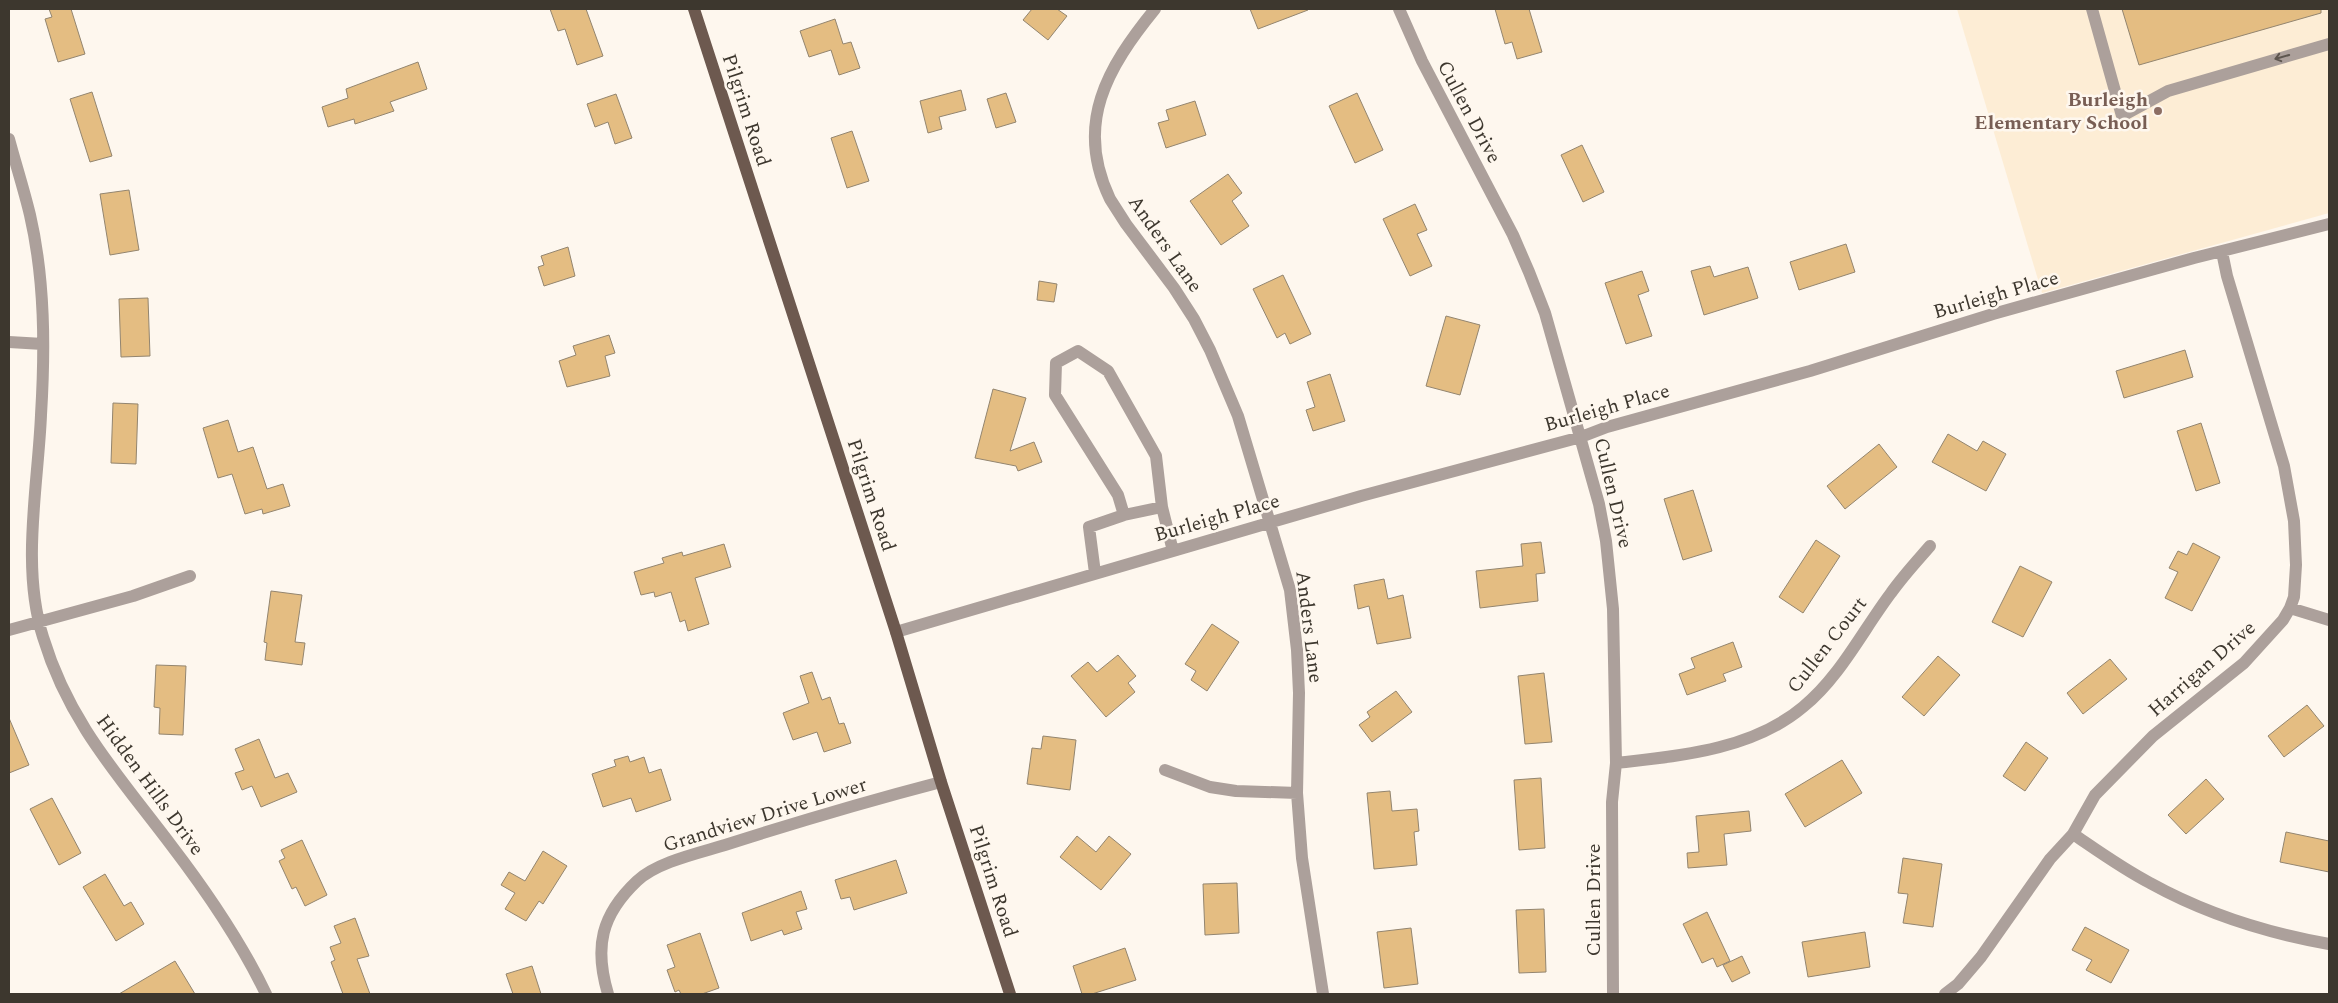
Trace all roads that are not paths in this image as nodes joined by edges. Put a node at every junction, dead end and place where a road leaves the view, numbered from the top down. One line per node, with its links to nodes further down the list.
1 (694, 9): 23 (main road, Pilgrim Road)
2 (1155, 9): 14 (street, Anders Lane)
3 (1399, 9): 11 (street, Cullen Drive)
4 (2092, 9): 5 (street, one-way to 4)
5 (2329, 44)
6 (9, 139): 10 (street, Hidden Hills Drive)
7 (2329, 224): 8 (street, Burleigh Place)
8 (2222, 252): 11 (street, Burleigh Place); 19 (street, Harrigan Drive)
9 (9, 342): 10 (street)
10 (43, 344): 21 (street, Hidden Hills Drive)
11 (1581, 437): 14 (street, Burleigh Place); 24 (street, Cullen Drive)
12 (1162, 507): 13 (street); 13 (street); 16 (street)
13 (1124, 515): 17 (street)
14 (1271, 523): 16 (street, Burleigh Place); 27 (street, Anders Lane)
15 (1930, 546): 24 (street, Cullen Court)
16 (1173, 551): 17 (street, Burleigh Place)
17 (1096, 573): 23 (street, Burleigh Place)
18 (190, 576): 21 (street)
19 (2290, 608): 20 (street); 28 (street, Harrigan Drive)
20 (2329, 620)
21 (39, 623): 22 (street); 30 (street, Hidden Hills Drive)
22 (9, 630)
23 (896, 632): 26 (main road, Pilgrim Road)
24 (1616, 763): 34 (street, Cullen Drive)
25 (1164, 770): 27 (street)
26 (941, 782): 31 (street, Grandview Drive Lower); 32 (main road, Pilgrim Road)
27 (1297, 793): 33 (street, Anders Lane)
28 (2073, 834): 29 (street); 35 (street, Harrigan Drive)
29 (2329, 944)
30 (266, 994)
31 (608, 994)
32 (1010, 994)
33 (1323, 994)
34 (1613, 994)
35 (1945, 994)

